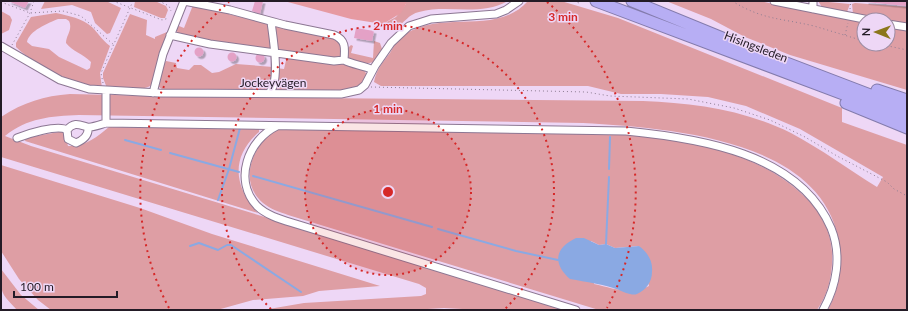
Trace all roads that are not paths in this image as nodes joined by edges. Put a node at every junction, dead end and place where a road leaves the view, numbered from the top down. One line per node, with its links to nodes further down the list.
1 (519, 1): 16 (street)
2 (596, 1): 14 (highway, Hisingsleden)
3 (632, 1): 14 (highway, Hisingsleden)
4 (774, 1): 6 (street)
5 (813, 1): 6 (street)
6 (813, 9): 7 (street)
7 (856, 17)
8 (271, 22): 11 (street); 13 (street); 15 (street)
9 (896, 25): 10 (street)
10 (907, 27)
11 (170, 35): 13 (street); 18 (street)
12 (1, 46): 17 (street, Jockeyvägen)
13 (274, 52): 15 (street); 19 (street)
14 (746, 52): 20 (highway); 21 (highway, Hisingsleden); 22 (highway, Hisingsleden); 26 (highway)
15 (344, 60): 16 (street)
16 (373, 70): 19 (street, Jockeyvägen)
17 (106, 91): 18 (street, Jockeyvägen); 23 (street)
18 (153, 93): 19 (street, Jockeyvägen)
19 (269, 93)
20 (907, 100)
21 (907, 108)
22 (907, 118)
23 (106, 123): 24 (street); 25 (street)
24 (279, 126): 29 (street); 30 (street)
25 (88, 128): 27 (street); 27 (street)
26 (907, 128)
27 (67, 130): 28 (street)
28 (17, 138)
29 (576, 310)
30 (823, 310)

